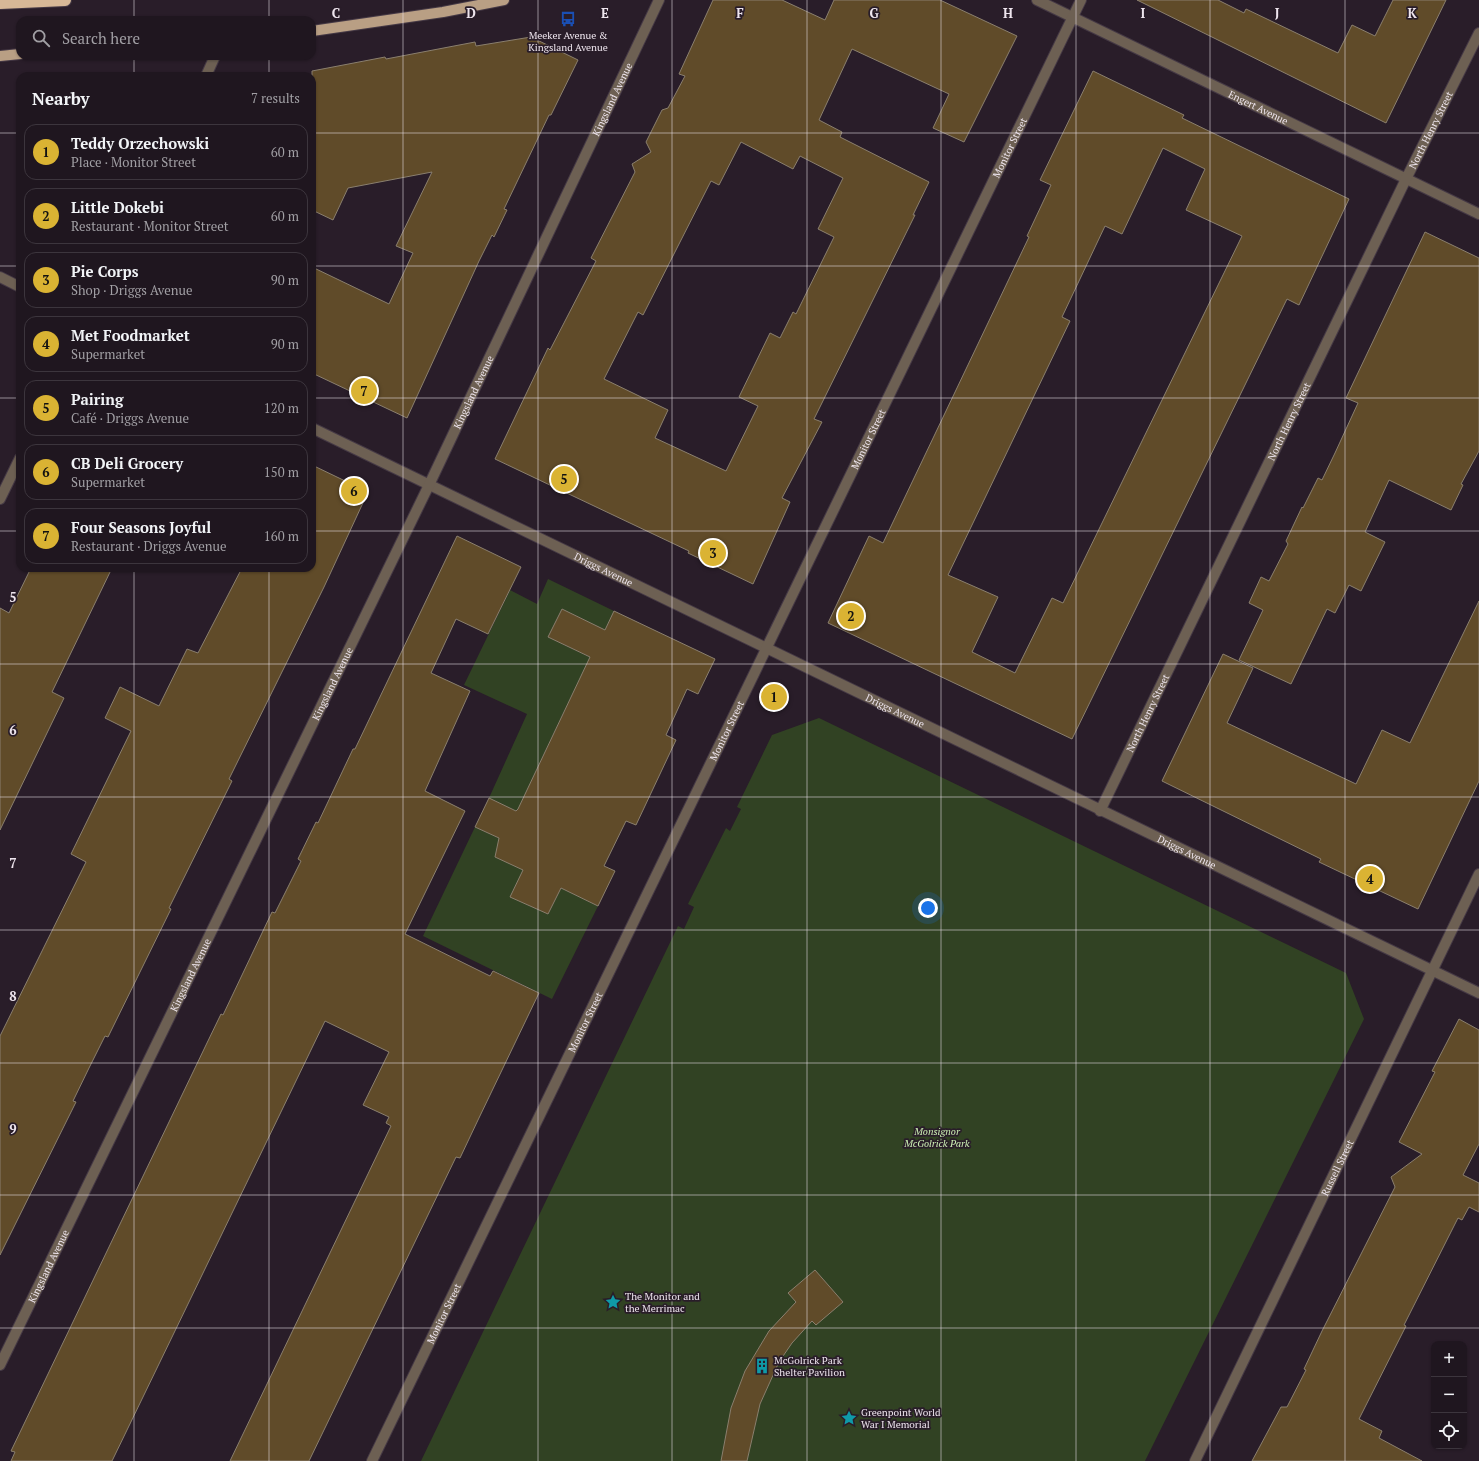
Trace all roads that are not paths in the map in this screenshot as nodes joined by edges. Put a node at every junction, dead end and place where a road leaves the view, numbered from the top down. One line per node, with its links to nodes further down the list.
1 (65, 0): 6 (highway)
2 (504, 0): 8 (main road)
3 (659, 0): 20 (street, Kingsland Avenue)
4 (1037, 0): 7 (street, Engert Avenue)
5 (1081, 0): 7 (street, Monitor Street)
6 (0, 3)
7 (1073, 16): 14 (street, Engert Avenue); 22 (street, Monitor Street)
8 (316, 30)
9 (1479, 33): 14 (street, North Henry Street)
10 (16, 54): 11 (main road)
11 (0, 56)
12 (214, 60): 13 (street)
13 (208, 72)
14 (1406, 179): 15 (street, Engert Avenue); 23 (street, North Henry Street)
15 (1479, 214)
16 (0, 277): 17 (street)
17 (16, 285)
18 (316, 430): 20 (street, Driggs Avenue)
19 (16, 466): 21 (street)
20 (429, 485): 22 (street, Driggs Avenue); 27 (street, Kingsland Avenue)
21 (0, 499)
22 (767, 649): 23 (street, Driggs Avenue); 28 (street, Monitor Street)
23 (1100, 810): 25 (street, Driggs Avenue)
24 (1479, 874): 25 (street, Russell Street)
25 (1432, 971): 26 (street, Driggs Avenue); 29 (street, Russell Street)
26 (1479, 993)
27 (0, 1365)
28 (372, 1461)
29 (1195, 1461)

